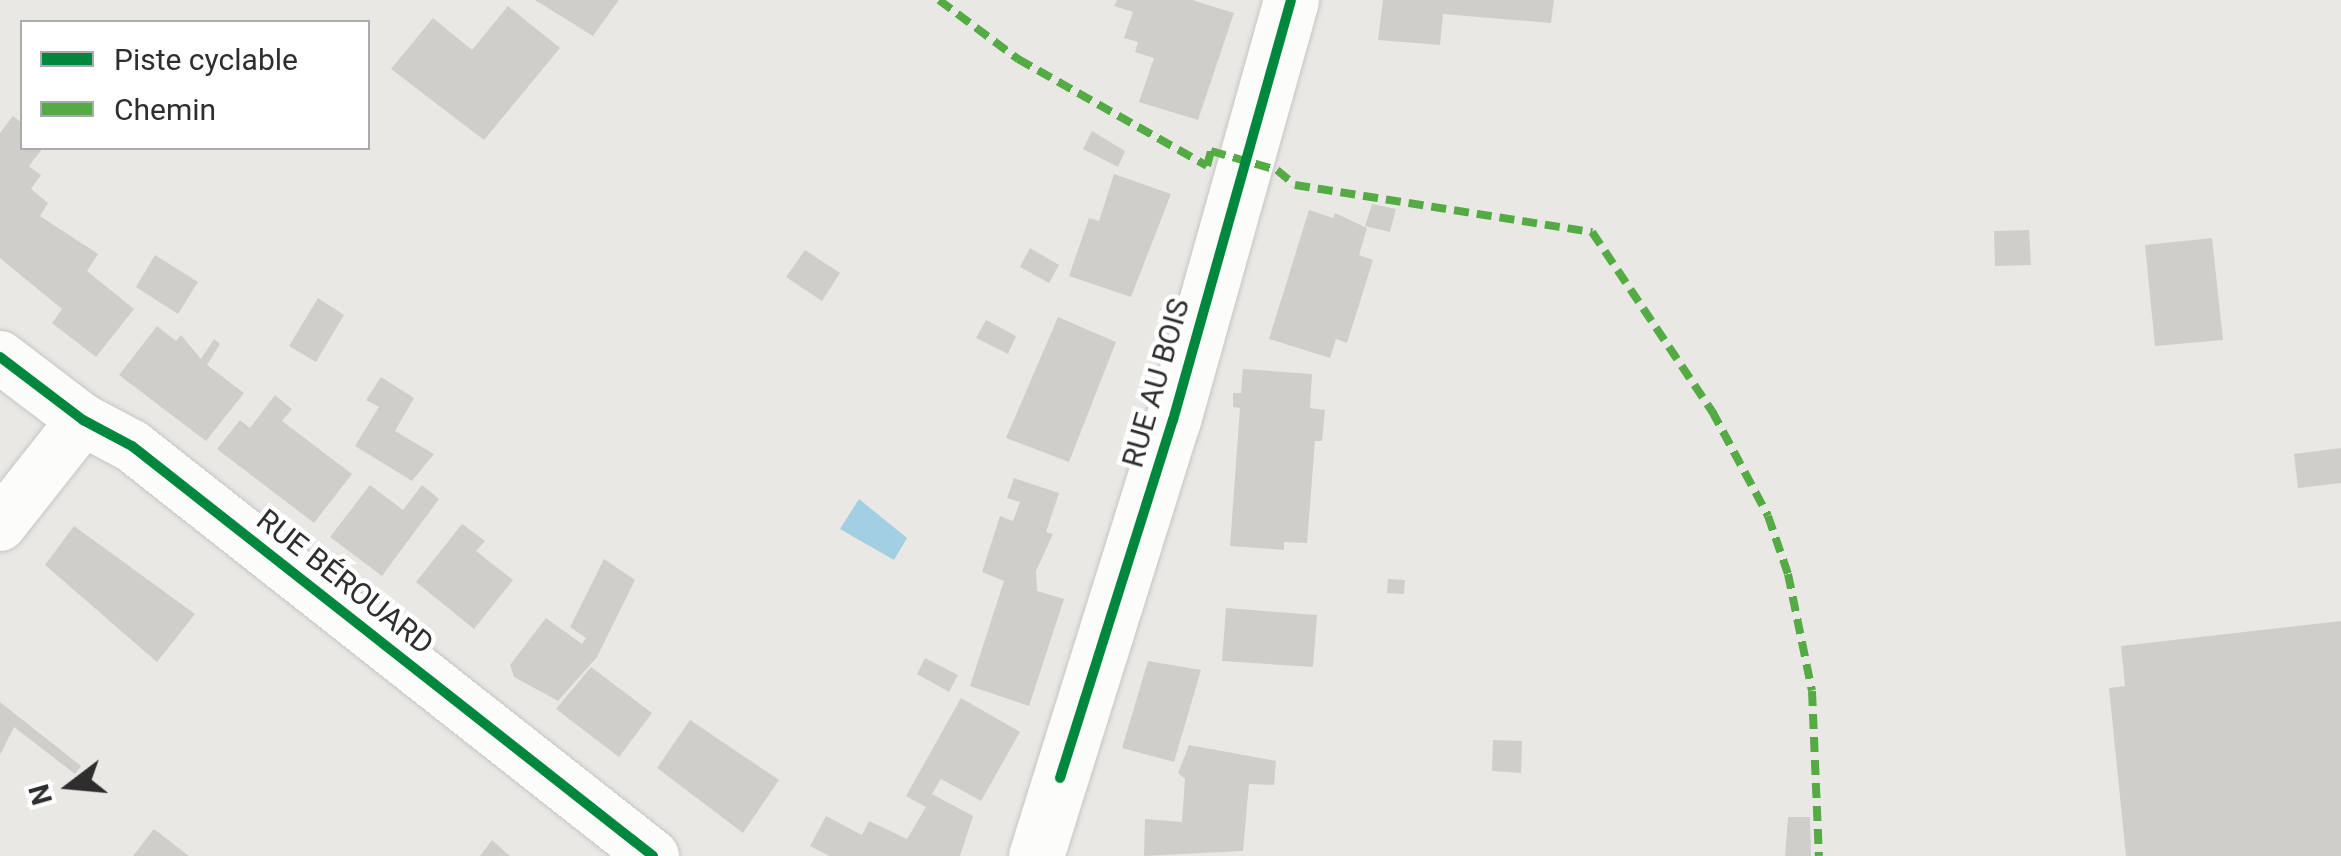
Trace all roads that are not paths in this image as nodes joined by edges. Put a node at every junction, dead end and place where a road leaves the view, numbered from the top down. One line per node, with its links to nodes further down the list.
1 (1291, 0): 6 (main road, RUE AU BOIS)
2 (0, 356): 3 (street, RUE BÉROUARD)
3 (82, 420): 4 (street); 5 (street, RUE BÉROUARD)
4 (0, 526)
5 (653, 856)
6 (1036, 856)

